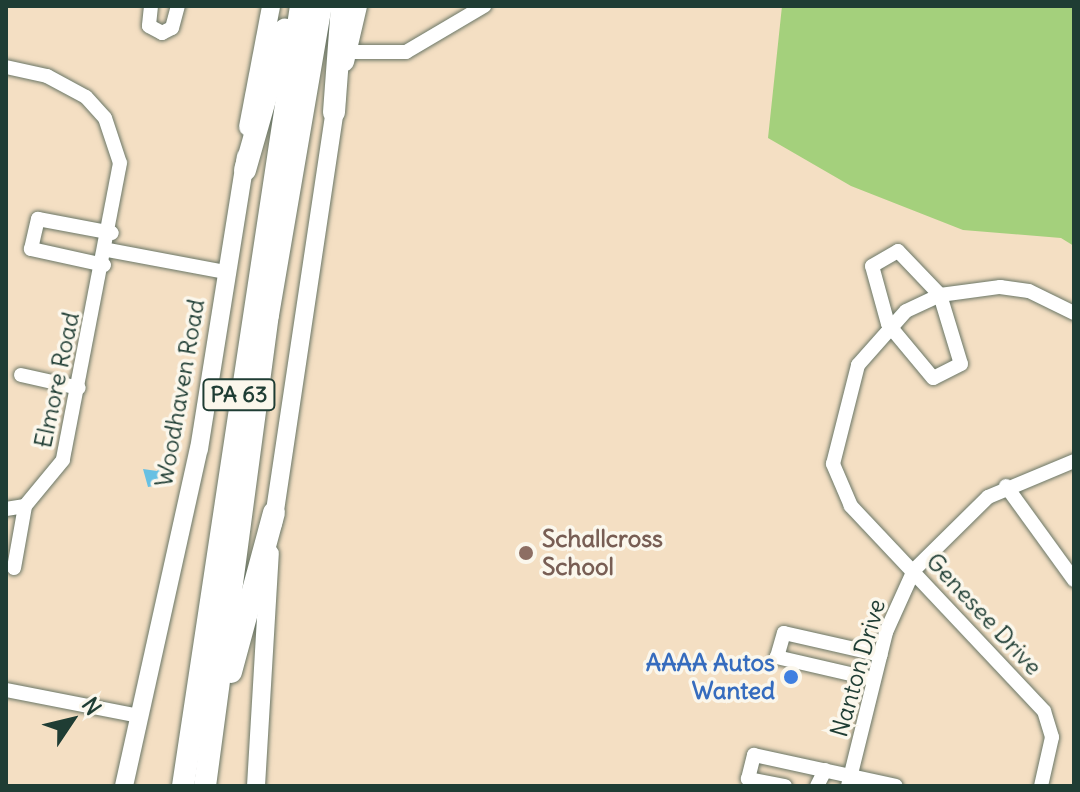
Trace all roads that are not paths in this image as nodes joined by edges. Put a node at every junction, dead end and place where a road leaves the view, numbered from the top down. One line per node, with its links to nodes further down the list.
1 (151, 6): 2 (street)
2 (178, 6)
3 (271, 6): 13 (main road, Woodhaven Road)
4 (292, 6): 13 (highway)
5 (301, 6): 39 (highway, PA 63)
6 (321, 6): 40 (highway, PA 63)
7 (342, 6): 12 (highway)
8 (358, 6): 10 (main road)
9 (484, 6): 10 (street)
10 (348, 52): 12 (main road)
11 (6, 67): 14 (street, Elmore Road)
12 (334, 112): 27 (main road)
13 (245, 170): 17 (main road, Woodhaven Road)
14 (112, 233): 15 (street, Elmore Road); 16 (street)
15 (108, 250): 16 (street, Elmore Road); 17 (street)
16 (104, 265): 22 (street, Elmore Road)
17 (226, 272): 34 (main road, Woodhaven Road)
18 (940, 295): 19 (street); 20 (street); 20 (street); 20 (street)
19 (1074, 313)
20 (888, 324): 29 (street, Genesee Drive)
21 (21, 375): 22 (street)
22 (79, 388): 25 (street, Elmore Road)
23 (1074, 461): 24 (street, Nanton Drive)
24 (1006, 486): 29 (street, Nanton Drive); 30 (street)
25 (25, 506): 26 (street); 28 (street)
26 (6, 509)
27 (274, 513): 40 (highway); 41 (main road)
28 (14, 568)
29 (914, 570): 31 (street, Nanton Drive); 45 (street, Genesee Drive)
30 (1074, 580)
31 (881, 655): 32 (street, Nanton Drive); 32 (street)
32 (872, 679): 36 (street, Nanton Drive)
33 (6, 690): 34 (street)
34 (140, 716): 38 (main road, Woodhaven Road)
35 (825, 770): 36 (street); 42 (street); 43 (street)
36 (850, 780): 37 (street)
37 (877, 784): 44 (street)
38 (124, 786)
39 (183, 786)
40 (205, 786)
41 (256, 786)
42 (785, 786)
43 (817, 786)
44 (896, 786)
45 (1041, 786)

